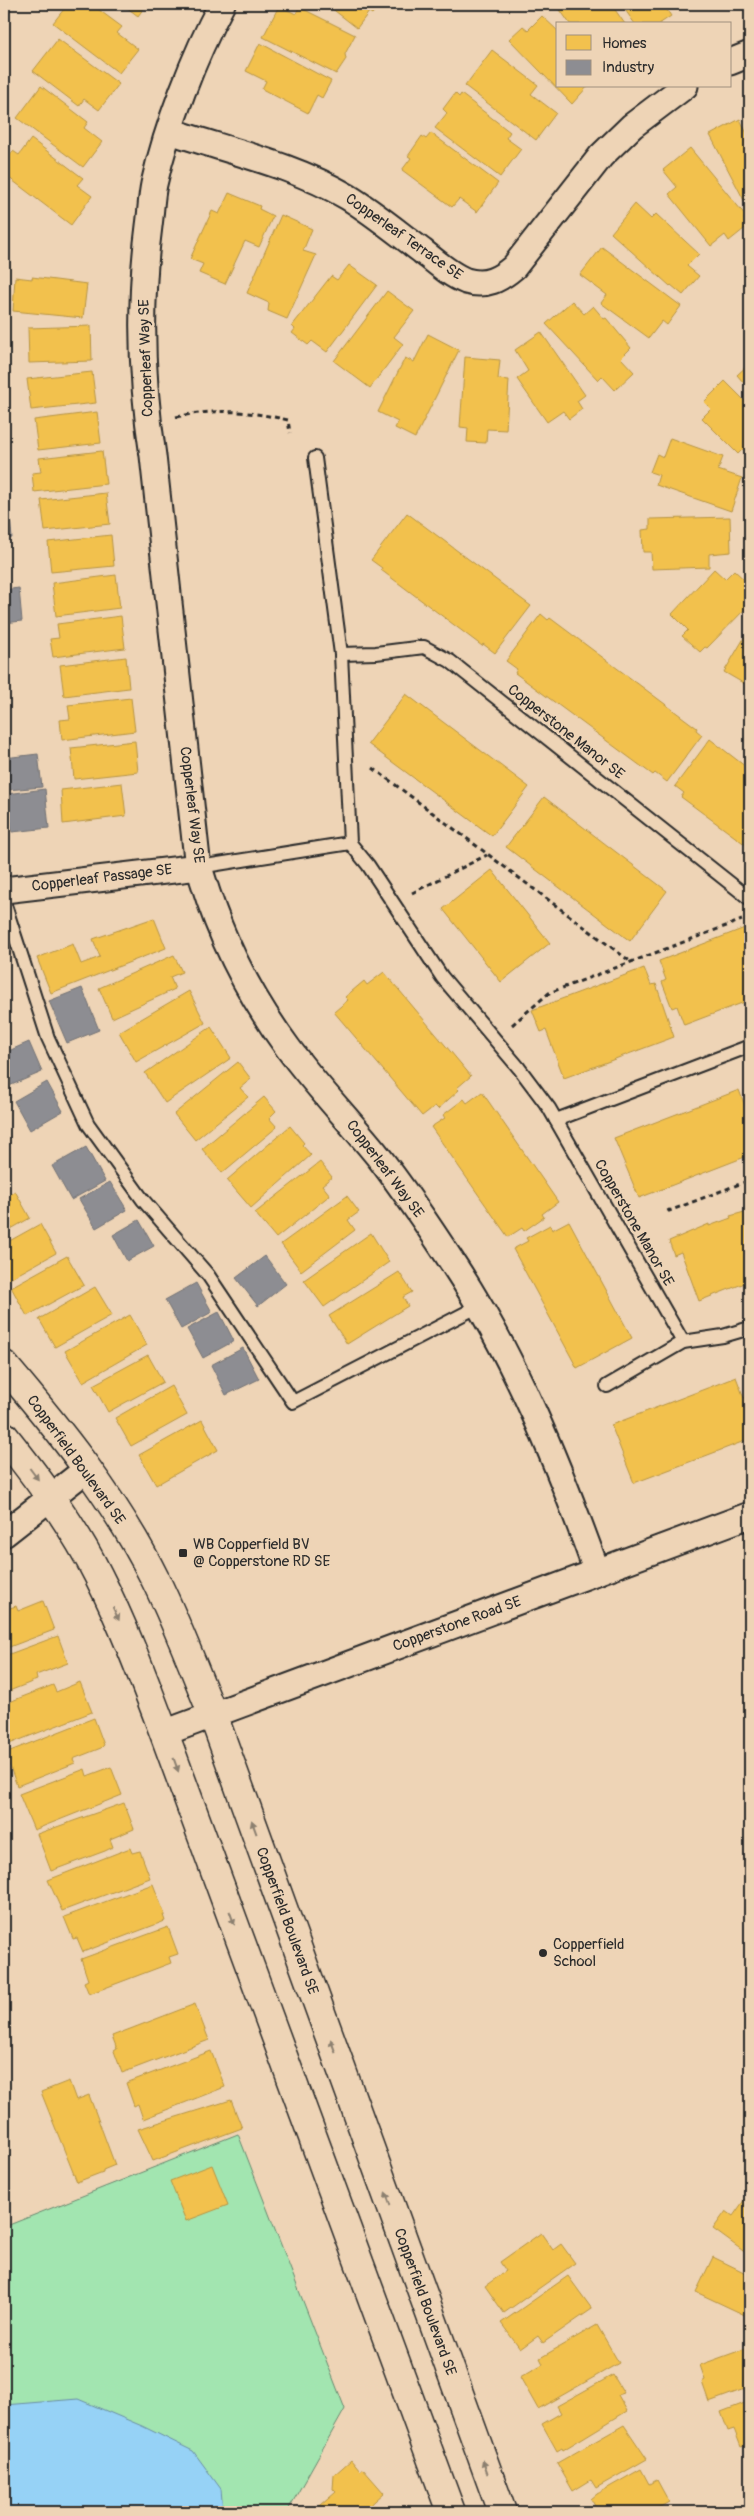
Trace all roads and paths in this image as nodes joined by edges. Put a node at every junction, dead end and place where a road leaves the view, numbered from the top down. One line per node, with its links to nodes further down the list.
1 (222, 4): 5 (street, Copperleaf Way SE)
2 (750, 54): 3 (street)
3 (732, 61)
4 (682, 88): 5 (street, Copperleaf Terrace SE)
5 (170, 131): 13 (street, Copperleaf Way SE)
6 (176, 417): 7 (path)
7 (290, 433)
8 (315, 458): 9 (lane)
9 (341, 654): 11 (lane); 16 (lane, Copperstone Manor SE)
10 (373, 768): 12 (path)
11 (350, 843): 13 (lane); 22 (lane, Copperstone Manor SE)
12 (487, 855): 15 (path); 19 (path)
13 (199, 867): 14 (street, Copperleaf Passage SE); 25 (street, Copperleaf Way SE)
14 (4, 890)
15 (409, 895)
16 (750, 899)
17 (4, 902): 25 (lane)
18 (742, 920): 19 (path)
19 (631, 962): 20 (path)
20 (510, 1027)
21 (750, 1046): 22 (lane)
22 (556, 1120): 27 (lane, Copperstone Manor SE)
23 (750, 1180): 24 (path)
24 (668, 1209)
25 (479, 1306): 35 (street, Copperleaf Way SE)
26 (750, 1328): 27 (lane)
27 (683, 1342): 29 (lane)
28 (4, 1365): 31 (street, Copperfield Boulevard SE)
29 (607, 1386)
30 (4, 1436): 32 (street, one-way to 32)
31 (87, 1469): 32 (street); 36 (street, Copperfield Boulevard SE)
32 (51, 1497): 34 (street); 37 (street, one-way to 37)
33 (750, 1515): 35 (street, Copperstone Road SE)
34 (4, 1534)
35 (596, 1572): 36 (street, Copperstone Road SE)
36 (213, 1715): 37 (street, Copperstone Road SE); 39 (street, Copperfield Boulevard SE, one-way to 36)
37 (164, 1734): 38 (street, one-way to 38)
38 (451, 2512)
39 (502, 2512)

